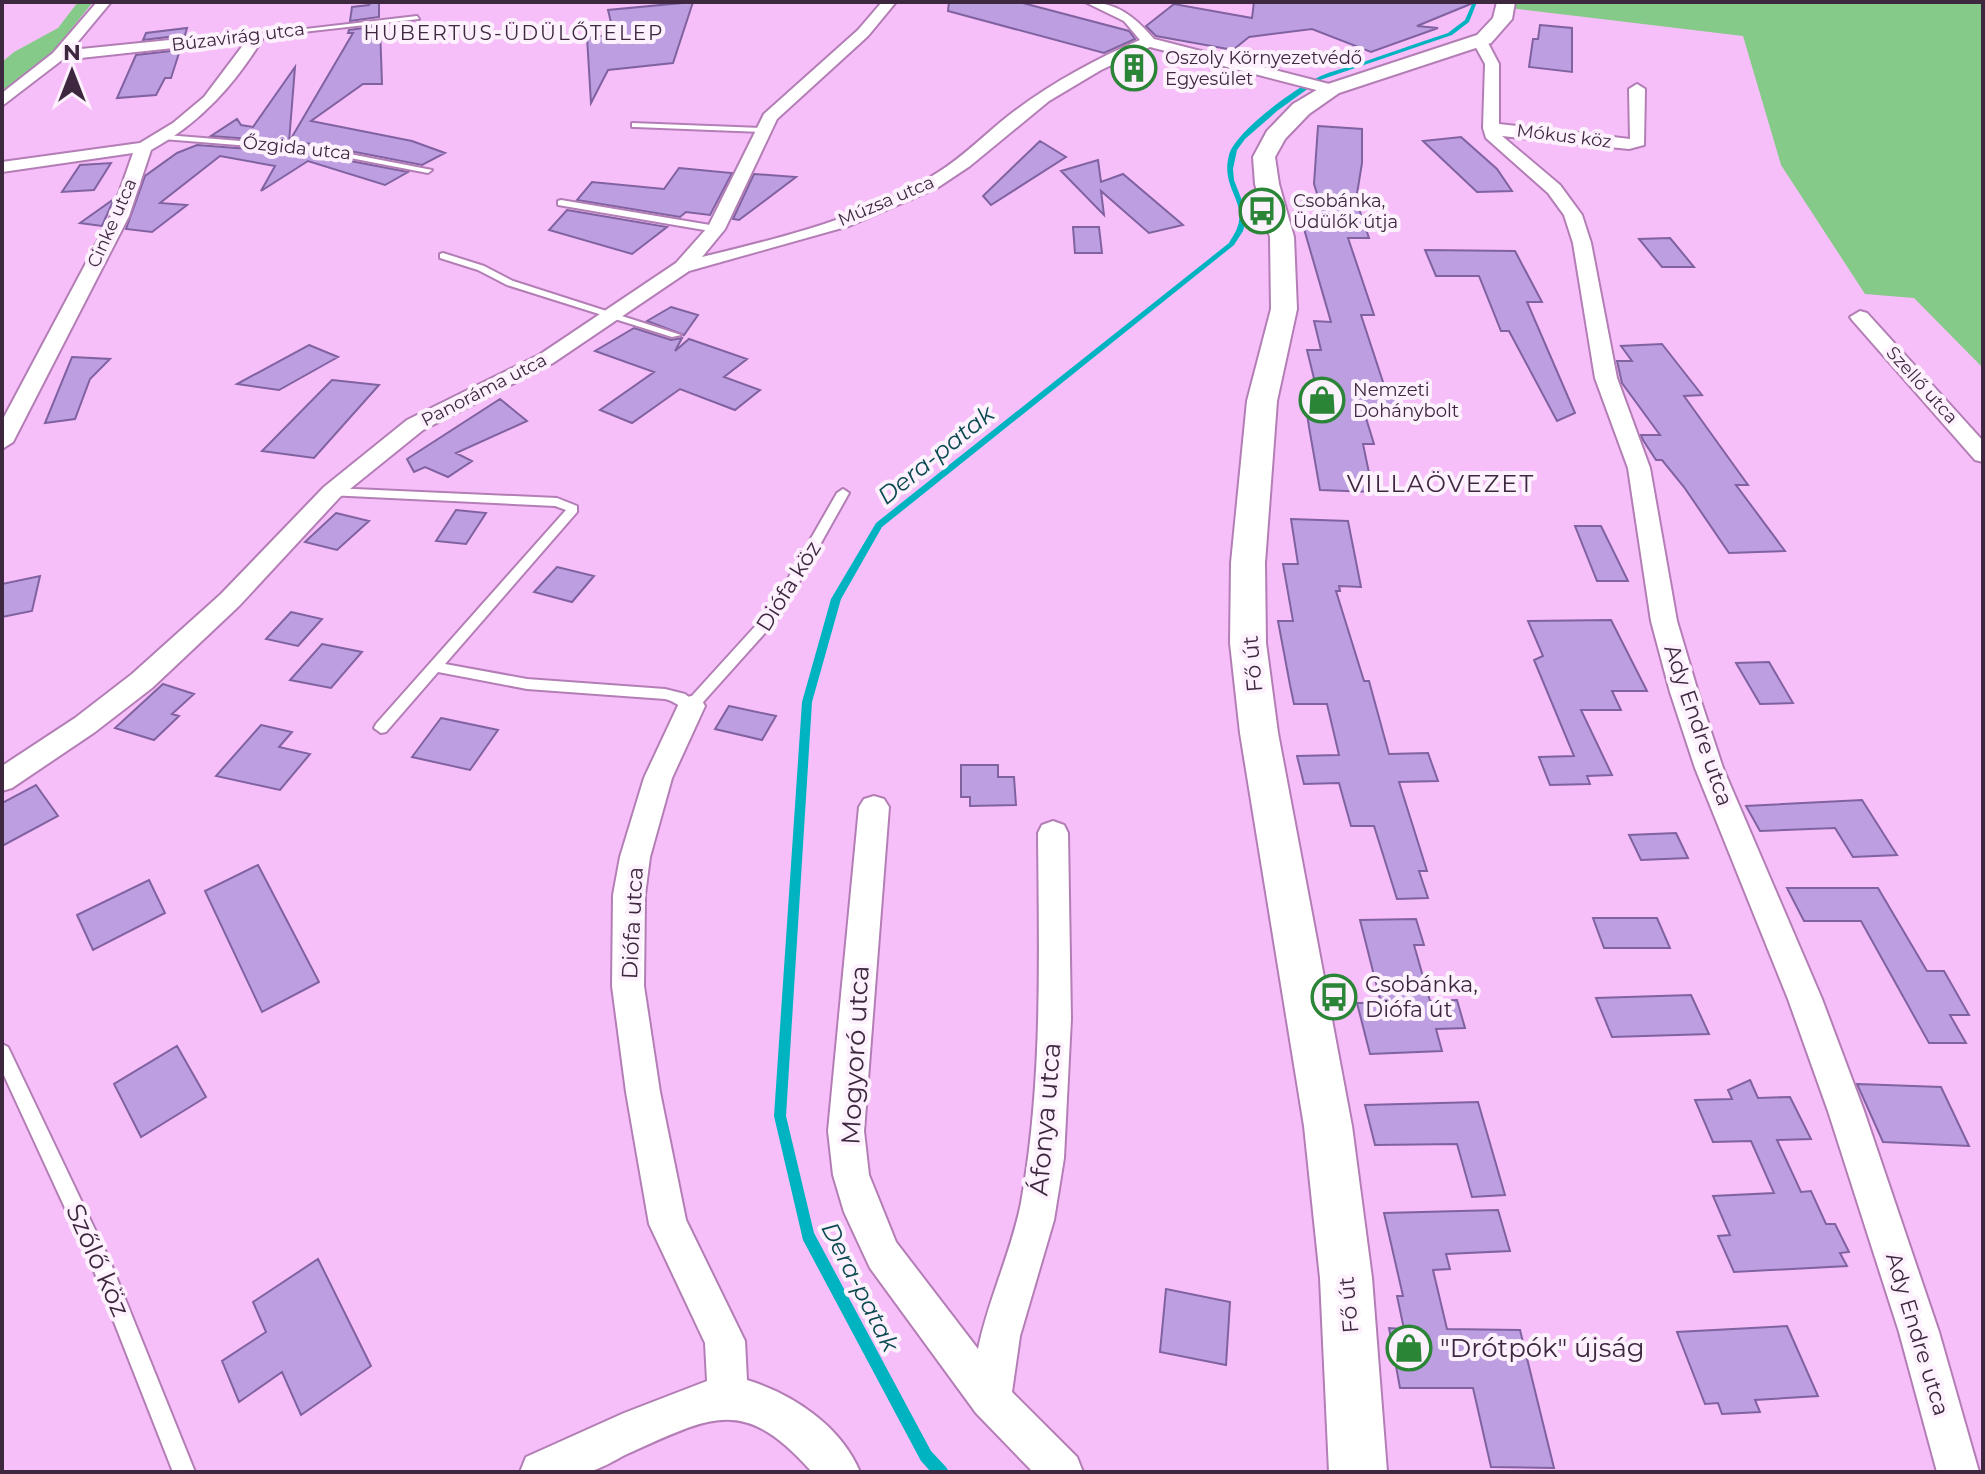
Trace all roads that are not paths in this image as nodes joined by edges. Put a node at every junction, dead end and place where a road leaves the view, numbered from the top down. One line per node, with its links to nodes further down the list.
1 (889, 2): 15 (street, Panoráma utca)
2 (1092, 2): 8 (street)
3 (1506, 2): 7 (main road)
4 (108, 3): 9 (street)
5 (417, 18): 6 (lane, Búzavirág utca)
6 (258, 35): 9 (street, Búzavirág utca); 16 (street)
7 (1484, 39): 10 (main road, Fő út); 14 (street)
8 (1149, 42): 10 (street); 23 (street, Múzsa utca)
9 (58, 56): 12 (street)
10 (1316, 86): 44 (main road, Fő út)
11 (1637, 89): 14 (street, Mókus köz)
12 (2, 101)
13 (635, 125): 15 (lane)
14 (1491, 128): 45 (street, Ady Endre utca)
15 (762, 130): 21 (street, Panoráma utca)
16 (166, 137): 17 (street); 19 (lane, Őzgida utca)
17 (144, 147): 18 (street); 27 (street, Cinke utca)
18 (2, 167)
19 (428, 170)
20 (561, 203): 21 (lane)
21 (716, 229): 23 (street, Panoráma utca)
22 (443, 256): 24 (lane)
23 (683, 267): 24 (street, Panoráma utca)
24 (611, 316): 26 (lane); 29 (street, Panoráma utca)
25 (1860, 317): 28 (street, Szellő utca)
26 (676, 335)
27 (2, 442)
28 (1983, 455)
29 (332, 492): 31 (lane); 34 (street, Panoráma utca)
30 (843, 493): 32 (lane, Diófa köz)
31 (435, 667): 32 (lane); 33 (lane)
32 (691, 706): 38 (street, Diófa utca)
33 (381, 728)
34 (2, 780)
35 (874, 807): 39 (street, Mogyoró utca)
36 (1053, 833): 39 (street, Áfonya utca)
37 (2, 1052): 40 (lane, Szőlő köz)
38 (728, 1396): 41 (street); 42 (street)
39 (990, 1399): 43 (street, Mogyoró utca)
40 (184, 1472)
41 (541, 1472)
42 (839, 1472)
43 (1062, 1472)
44 (1358, 1472)
45 (1958, 1472)

